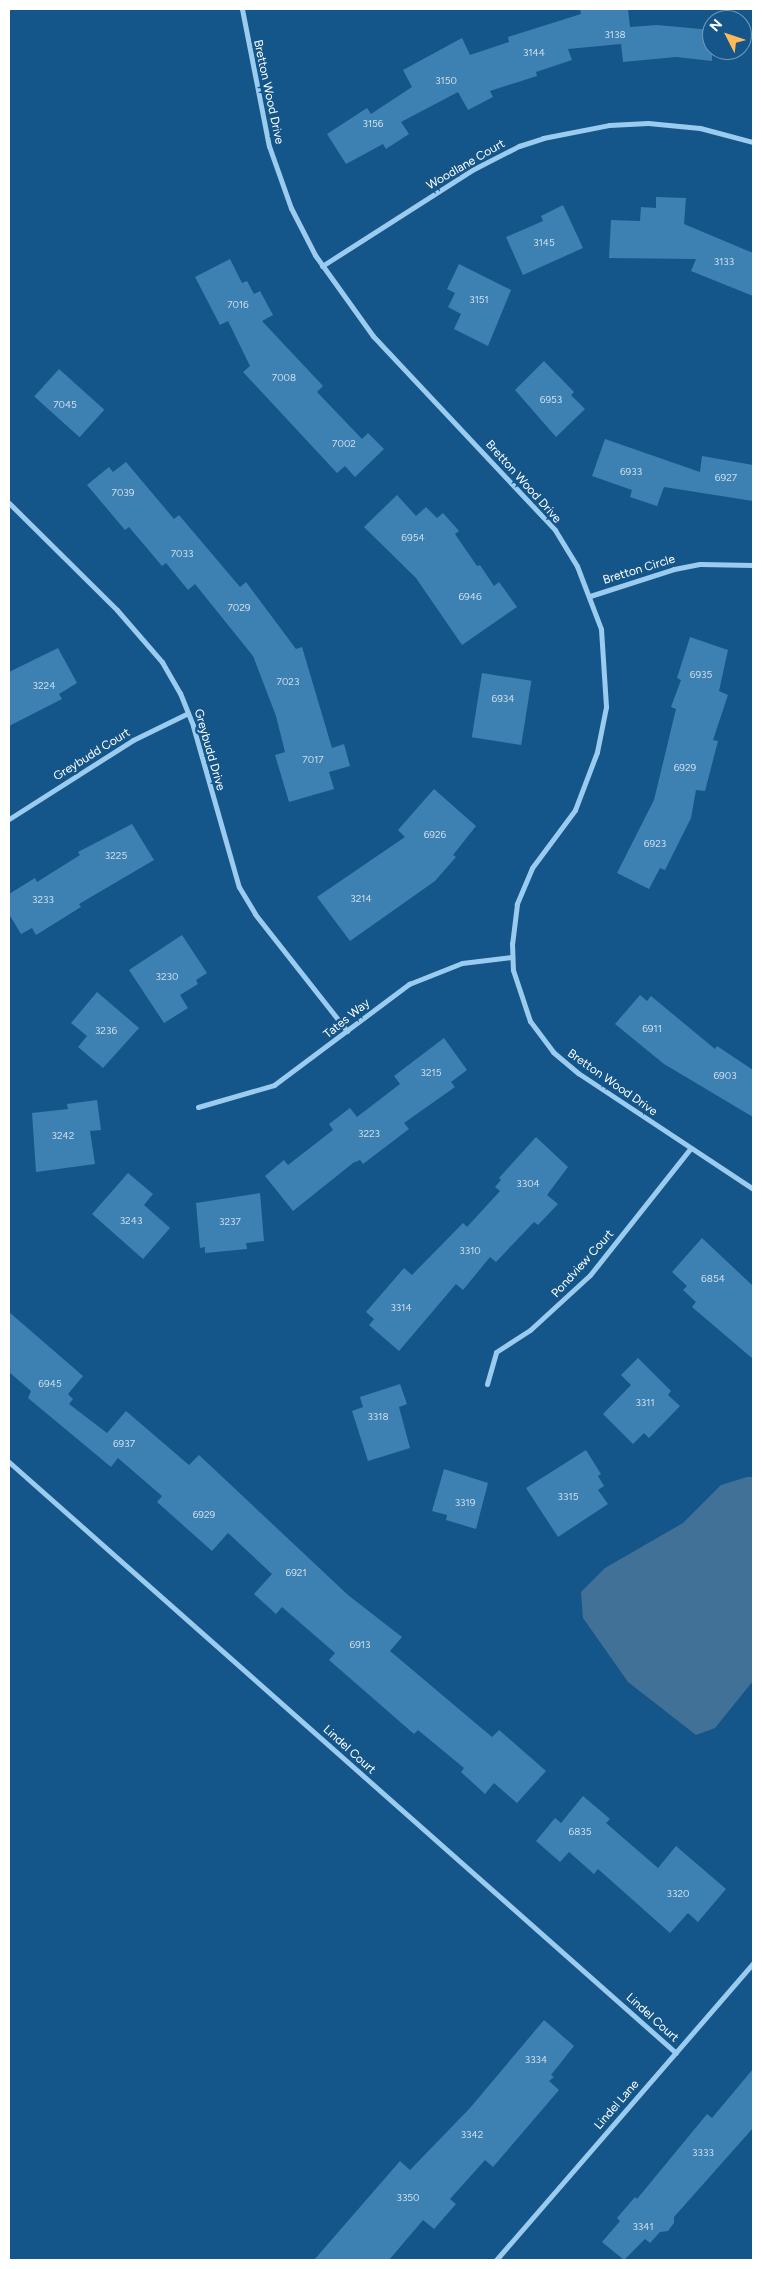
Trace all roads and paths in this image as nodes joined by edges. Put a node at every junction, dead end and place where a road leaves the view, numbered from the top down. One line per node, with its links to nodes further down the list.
1 (242, 9): 3 (street, Bretton Wood Drive)
2 (753, 142): 3 (street, Woodlane Court)
3 (322, 266): 6 (street, Bretton Wood Drive)
4 (9, 503): 7 (street, Greybudd Drive)
5 (753, 565): 6 (street, Bretton Circle)
6 (590, 596): 9 (street, Bretton Wood Drive)
7 (188, 713): 8 (street, Greybudd Court); 10 (street, Greybudd Drive)
8 (9, 820)
9 (512, 957): 10 (street, Tates Way); 12 (street, Bretton Wood Drive)
10 (347, 1031): 11 (street, Tates Way)
11 (198, 1107)
12 (690, 1149): 13 (street, Bretton Wood Drive); 14 (street, Pondview Court)
13 (753, 1189)
14 (487, 1384)
15 (9, 1462): 17 (street, Lindel Court)
16 (753, 1963): 17 (street, Lindel Lane)
17 (676, 2053): 18 (street, Lindel Lane)
18 (496, 2260)

